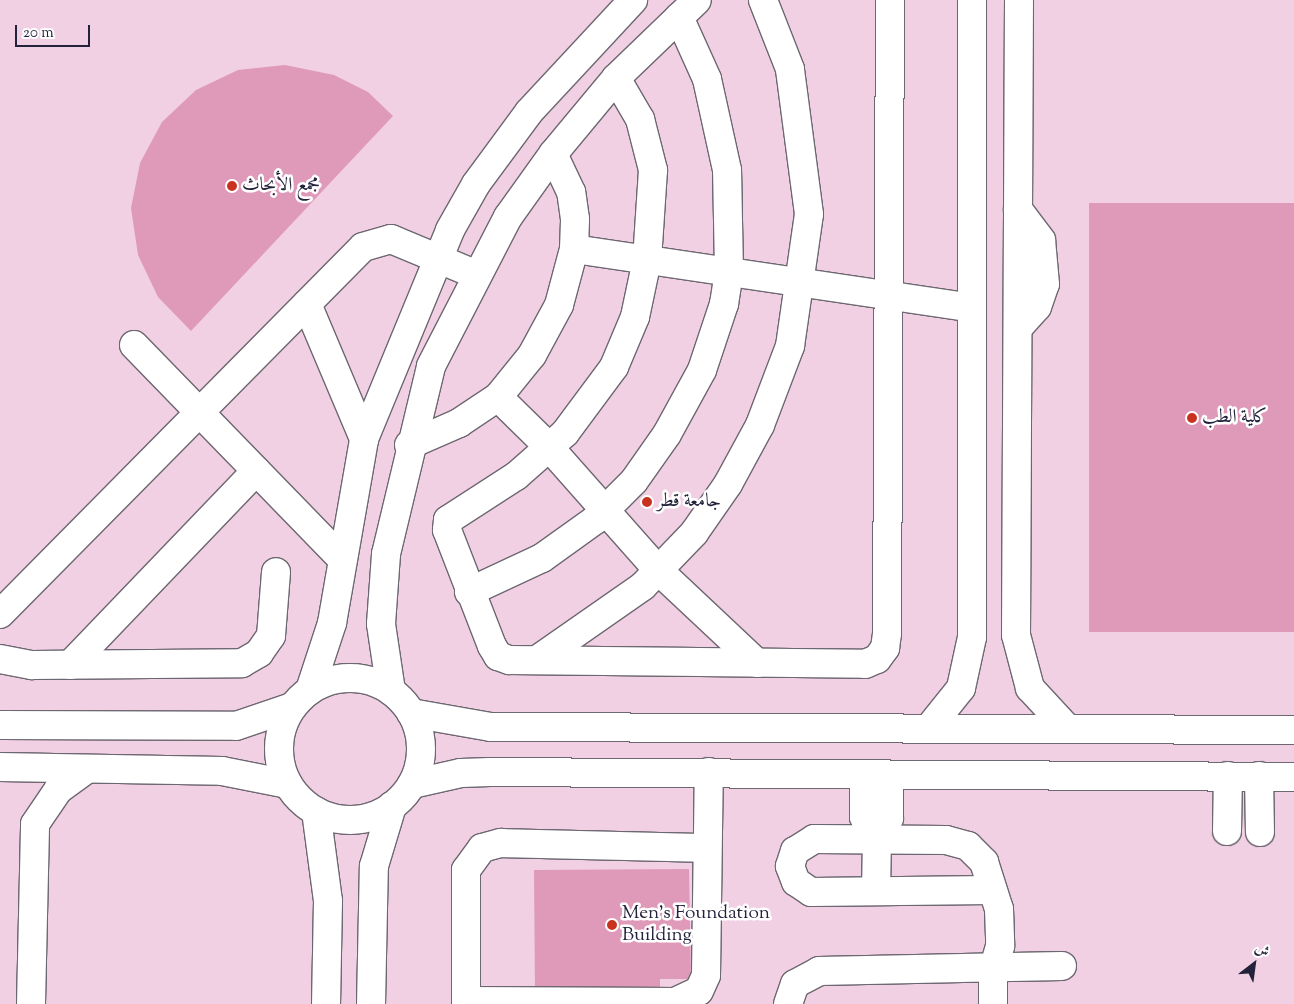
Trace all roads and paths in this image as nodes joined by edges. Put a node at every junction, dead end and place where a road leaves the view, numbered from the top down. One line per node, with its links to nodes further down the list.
1 (632, 0): 10 (street)
2 (890, 0): 15 (street)
3 (972, 0): 17 (street)
4 (1019, 0): 40 (street)
5 (773, 5): 14 (street)
6 (688, 9): 7 (street); 12 (street)
7 (616, 78): 8 (street); 11 (street)
8 (553, 154): 9 (street); 13 (street)
9 (574, 249): 11 (street); 19 (street)
10 (437, 258): 13 (street); 16 (street); 21 (street)
11 (647, 260): 12 (street); 23 (street)
12 (729, 272): 14 (street); 25 (street)
13 (477, 275): 22 (street)
14 (803, 284): 15 (street); 27 (street)
15 (889, 297): 17 (street); 33 (street)
16 (307, 304): 20 (street); 21 (street)
17 (972, 308): 39 (street)
18 (134, 345): 20 (street)
19 (498, 397): 22 (street); 23 (street)
20 (200, 412): 24 (street); 30 (street)
21 (364, 440): 26 (street)
22 (409, 445): 35 (street)
23 (550, 447): 25 (street); 29 (street)
24 (256, 471): 26 (street); 34 (street)
25 (606, 509): 27 (street); 29 (street)
26 (341, 558): 36 (street)
27 (658, 570): 32 (street); 33 (street)
28 (276, 572): 34 (street)
29 (469, 592): 32 (street)
30 (0, 614)
31 (0, 659): 34 (street)
32 (536, 660): 33 (street)
33 (757, 663)
34 (70, 665)
35 (392, 691): 36 (street); 37 (street)
36 (301, 698): 38 (street); 49 (street)
37 (411, 713): 39 (street); 50 (street)
38 (0, 725)
39 (929, 728): 40 (street)
40 (1067, 728): 41 (street)
41 (1294, 730)
42 (0, 768): 43 (street)
43 (86, 770): 49 (street); 63 (street)
44 (709, 772): 45 (street); 50 (street); 56 (street)
45 (876, 775): 46 (street); 55 (street)
46 (1228, 776): 47 (street); 53 (street)
47 (1259, 776): 48 (street); 54 (street)
48 (1294, 777)
49 (288, 784): 52 (street)
50 (412, 784): 51 (street)
51 (392, 806): 52 (street); 65 (street)
52 (316, 811): 64 (street)
53 (1227, 831)
54 (1260, 832)
55 (877, 840): 57 (street); 58 (street); 58 (street)
56 (707, 848): 61 (street); 62 (street)
57 (992, 890): 58 (street); 60 (street)
58 (876, 891)
59 (1062, 966): 60 (street)
60 (993, 971): 66 (street); 67 (street)
61 (692, 1001): 62 (street)
62 (466, 1003)
63 (31, 1004)
64 (326, 1004)
65 (371, 1004)
66 (788, 1004)
67 (993, 1004)

